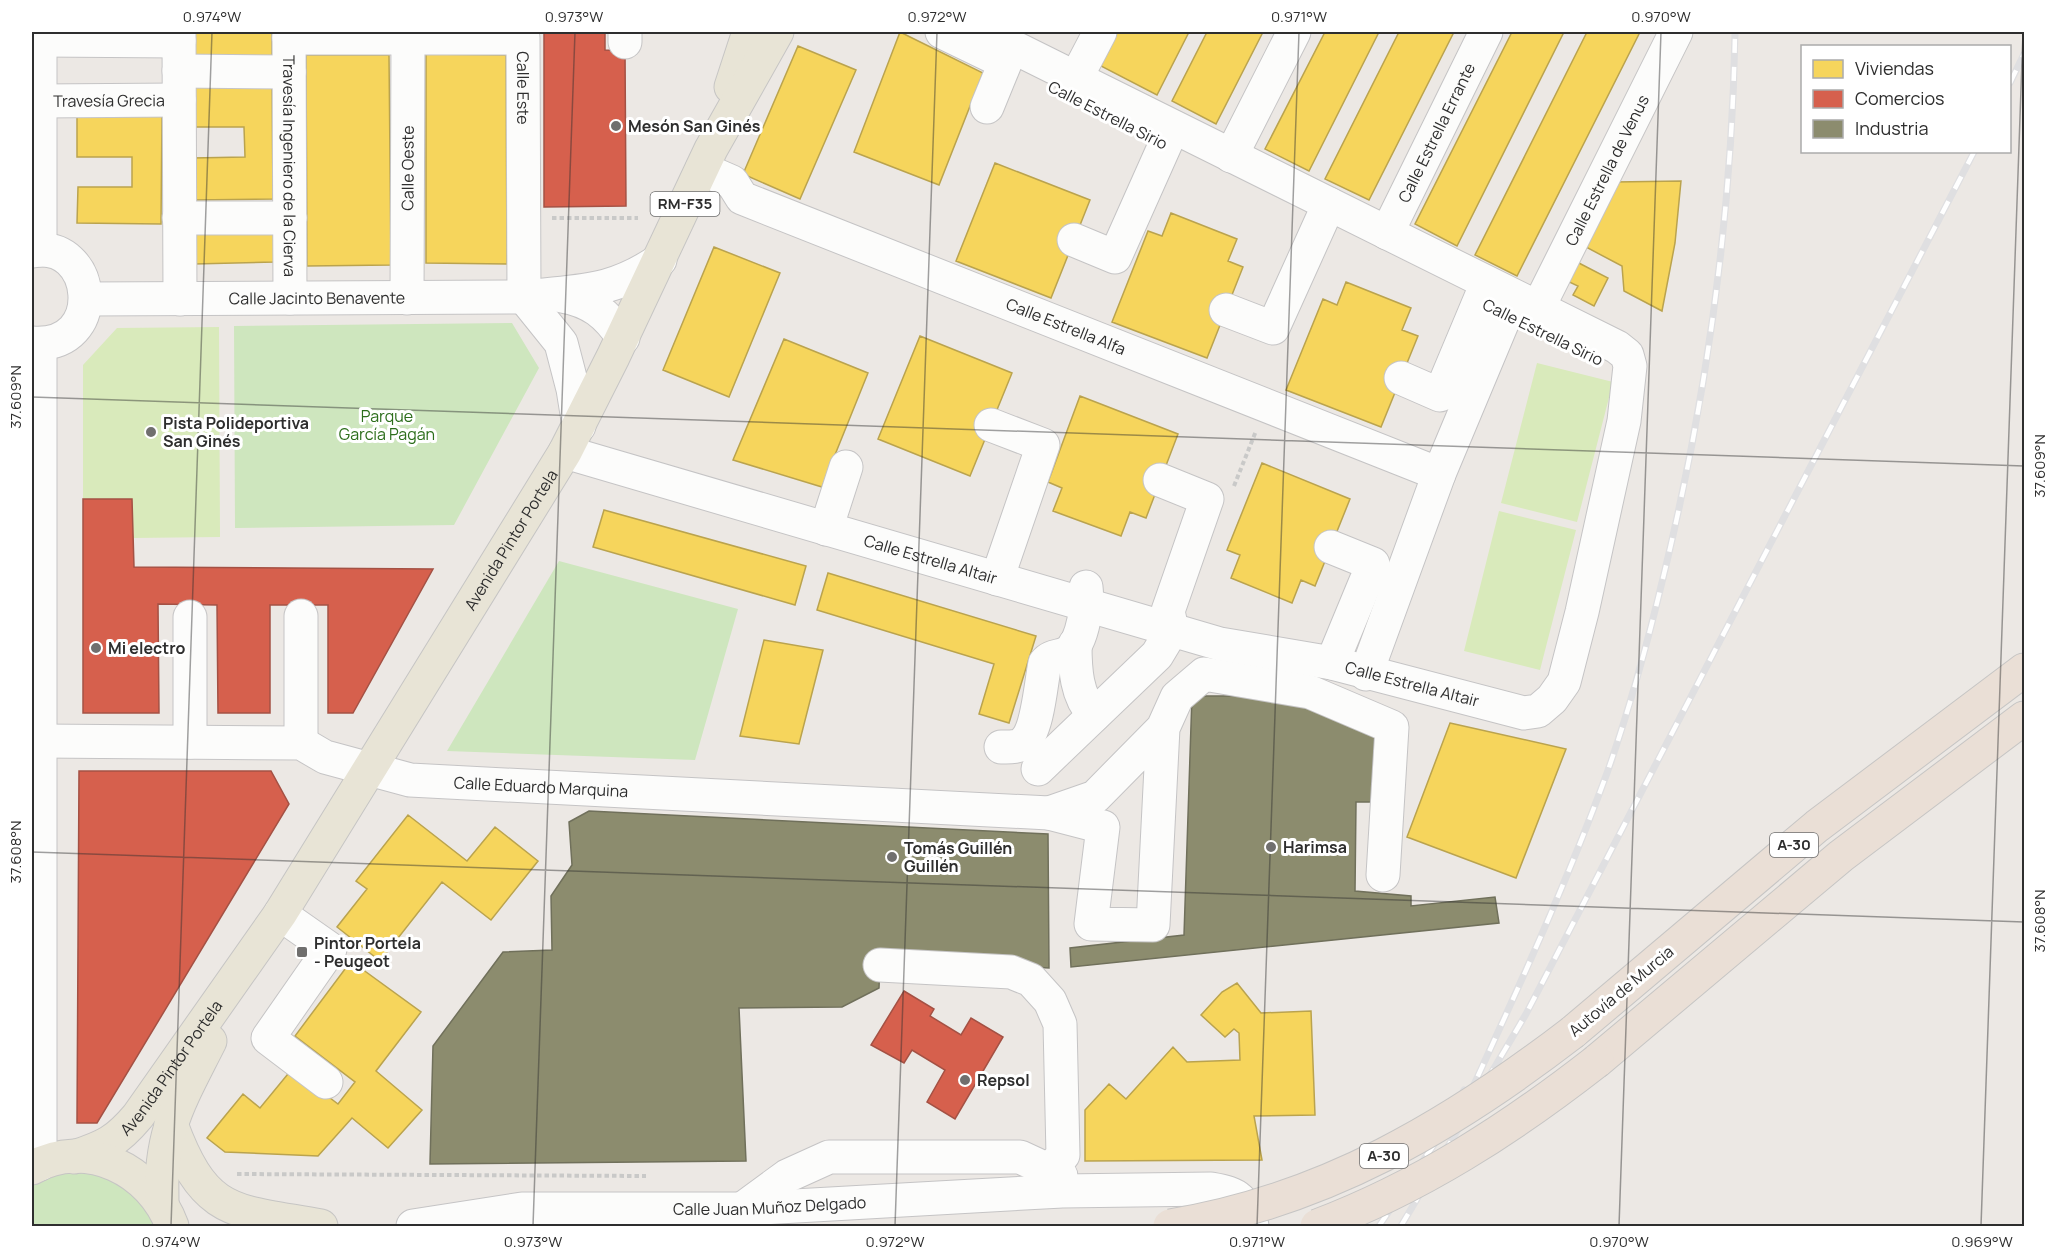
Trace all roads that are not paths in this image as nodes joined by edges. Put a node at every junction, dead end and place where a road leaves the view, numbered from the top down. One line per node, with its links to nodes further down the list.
1 (749, 32): 20 (main road, Avenida Pintor Portela)
2 (777, 32): 20 (main road, Avenida Pintor Portela)
3 (942, 32): 12 (street, Calle Estrella Sirio)
4 (983, 32): 12 (street, Calle Estrella Sirio)
5 (1100, 32): 15 (street)
6 (1293, 32): 19 (street)
7 (1486, 32): 25 (street, Calle Estrella Errante)
8 (1676, 32): 35 (street, Calle Estrella de Venus)
9 (289, 35): 11 (street, Calle Este); 14 (street, Travesía Ingeniero de la Cierva)
10 (40, 36): 13 (street); 16 (street)
11 (408, 38): 28 (street, Calle Este); 30 (street, Calle Oeste)
12 (1009, 54): 15 (street, Calle Estrella Sirio); 17 (street); 18 (street, Calle Estrella Sirio)
13 (179, 61): 14 (street); 16 (street, Travesía Grecia); 22 (street)
14 (289, 72): 23 (street, Travesía Ingeniero de la Cierva)
15 (1076, 78): 18 (street, Calle Estrella Sirio)
16 (40, 101): 26 (street)
17 (987, 107)
18 (1169, 135): 19 (street, Calle Estrella Sirio); 21 (street, Calle Estrella Sirio); 24 (street)
19 (1231, 156): 21 (street, Calle Estrella Sirio)
20 (706, 159): 27 (main road, Avenida Pintor Portela / RM-F35); 44 (street, Calle Estrella Alfa)
21 (1325, 213): 25 (street, Calle Estrella Sirio); 33 (street, Calle Estrella Sirio); 34 (street)
22 (179, 218): 23 (street); 32 (street)
23 (290, 218): 29 (street, Travesía Ingeniero de la Cierva)
24 (1077, 233)
25 (1388, 233): 33 (street, Calle Estrella Sirio)
26 (36, 251): 31 (street)
27 (660, 260): 28 (street, Calle Jacinto Benavente); 38 (main road, Avenida Pintor Portela)
28 (536, 295): 30 (street, Calle Jacinto Benavente); 37 (street); 38 (street, Calle Jacinto Benavente)
29 (290, 298): 30 (street, Calle Jacinto Benavente); 32 (street, Calle Jacinto Benavente)
30 (407, 298)
31 (86, 299): 32 (street, Calle Jacinto Benavente); 36 (street)
32 (180, 299)
33 (1491, 299): 35 (street, Calle Estrella Sirio); 39 (street); 40 (street, Calle Estrella Sirio); 44 (street)
34 (1229, 303)
35 (1538, 308): 40 (street, Calle Estrella Sirio)
36 (36, 343): 60 (street)
37 (561, 343): 38 (street); 42 (street)
38 (618, 347): 42 (main road, Avenida Pintor Portela)
39 (1404, 371)
40 (1627, 384): 56 (street, Calle Estrella Altair)
41 (988, 432): 48 (street)
42 (572, 438): 46 (street, Calle Estrella Altair); 65 (main road, Avenida Pintor Portela)
43 (846, 467): 46 (street)
44 (1439, 474): 56 (street)
45 (1158, 487): 52 (street)
46 (829, 521): 48 (street, Calle Estrella Altair)
47 (1328, 553): 54 (street)
48 (999, 571): 49 (street, Calle Estrella Altair)
49 (1087, 597): 52 (street, Calle Estrella Altair); 53 (street)
50 (301, 616): 62 (street)
51 (190, 617): 61 (street)
52 (1170, 621): 54 (street, Calle Estrella Altair); 57 (street)
53 (1075, 644): 57 (street); 63 (street)
54 (1332, 663): 56 (street, Calle Estrella Altair)
55 (2025, 670): 81 (highway, Autovía de Murcia / A-30, bridge)
56 (1366, 674)
57 (1094, 715): 64 (street)
58 (2025, 718): 83 (highway, A-30, bridge)
59 (1163, 728): 66 (street); 66 (street); 67 (street)
60 (41, 741): 61 (street); 72 (street)
61 (190, 742): 62 (street)
62 (301, 743): 65 (street, Calle Eduardo Marquina)
63 (1001, 747)
64 (1038, 769)
65 (370, 770): 66 (street, Calle Eduardo Marquina); 68 (main road, Avenida Pintor Portela)
66 (1049, 813)
67 (1383, 875)
68 (280, 914): 69 (main road, Avenida Pintor Portela); 71 (street)
69 (253, 956): 73 (main road, Avenida Pintor Portela); 74 (main road, Avenida Pintor Portela)
70 (880, 965): 76 (street)
71 (326, 1082)
72 (35, 1094): 75 (street)
73 (171, 1124): 78 (main road, Avenida Pintor Portela); 79 (main road)
74 (74, 1157): 75 (main road); 78 (main road)
75 (36, 1166)
76 (1056, 1181): 77 (street, Calle Juan Muñoz Delgado); 77 (street); 82 (street, Calle Juan Muñoz Delgado)
77 (742, 1209): 80 (street, Calle Juan Muñoz Delgado)
78 (167, 1215)
79 (321, 1227)
80 (413, 1227)
81 (1170, 1227)
82 (1252, 1227)
83 (1317, 1227)

